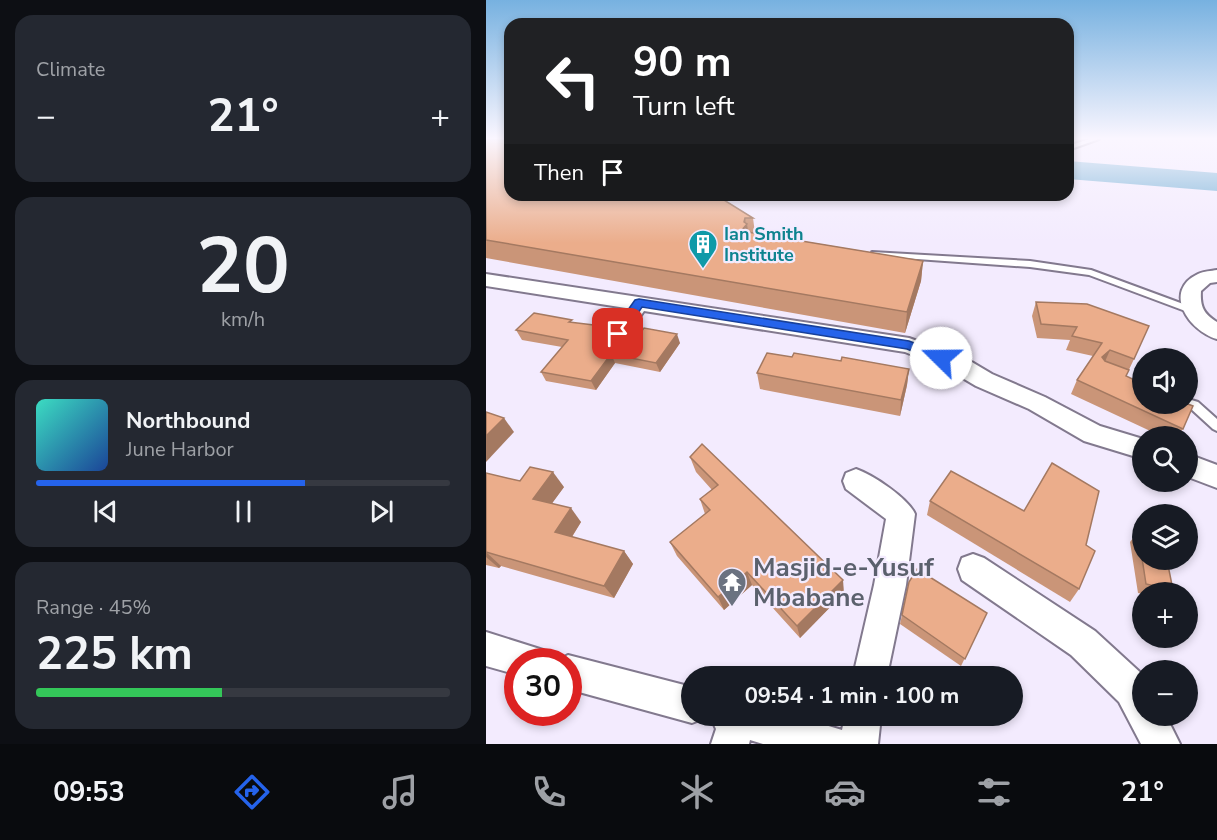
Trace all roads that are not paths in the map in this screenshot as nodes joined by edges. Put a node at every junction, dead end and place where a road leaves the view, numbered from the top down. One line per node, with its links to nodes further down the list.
1 (866, 253): 5 (lane)
2 (1217, 276): 5 (street)
3 (486, 280): 4 (street)
4 (639, 303): 7 (street); 10 (street)
5 (1191, 310): 6 (street)
6 (1217, 332)
7 (618, 334)
8 (1198, 409): 9 (lane)
9 (1217, 426)
10 (1132, 446)
11 (1198, 469): 12 (street)
12 (1217, 477)
13 (856, 481): 17 (street)
14 (973, 570): 19 (street)
15 (486, 649): 16 (street)
16 (504, 654)
17 (872, 666)
18 (582, 676): 20 (street)
19 (1132, 689)
20 (681, 702)
21 (732, 726): 24 (street)
22 (862, 726): 25 (street)
23 (1151, 726): 26 (street)
24 (831, 744)
25 (859, 744)
26 (1161, 744)

